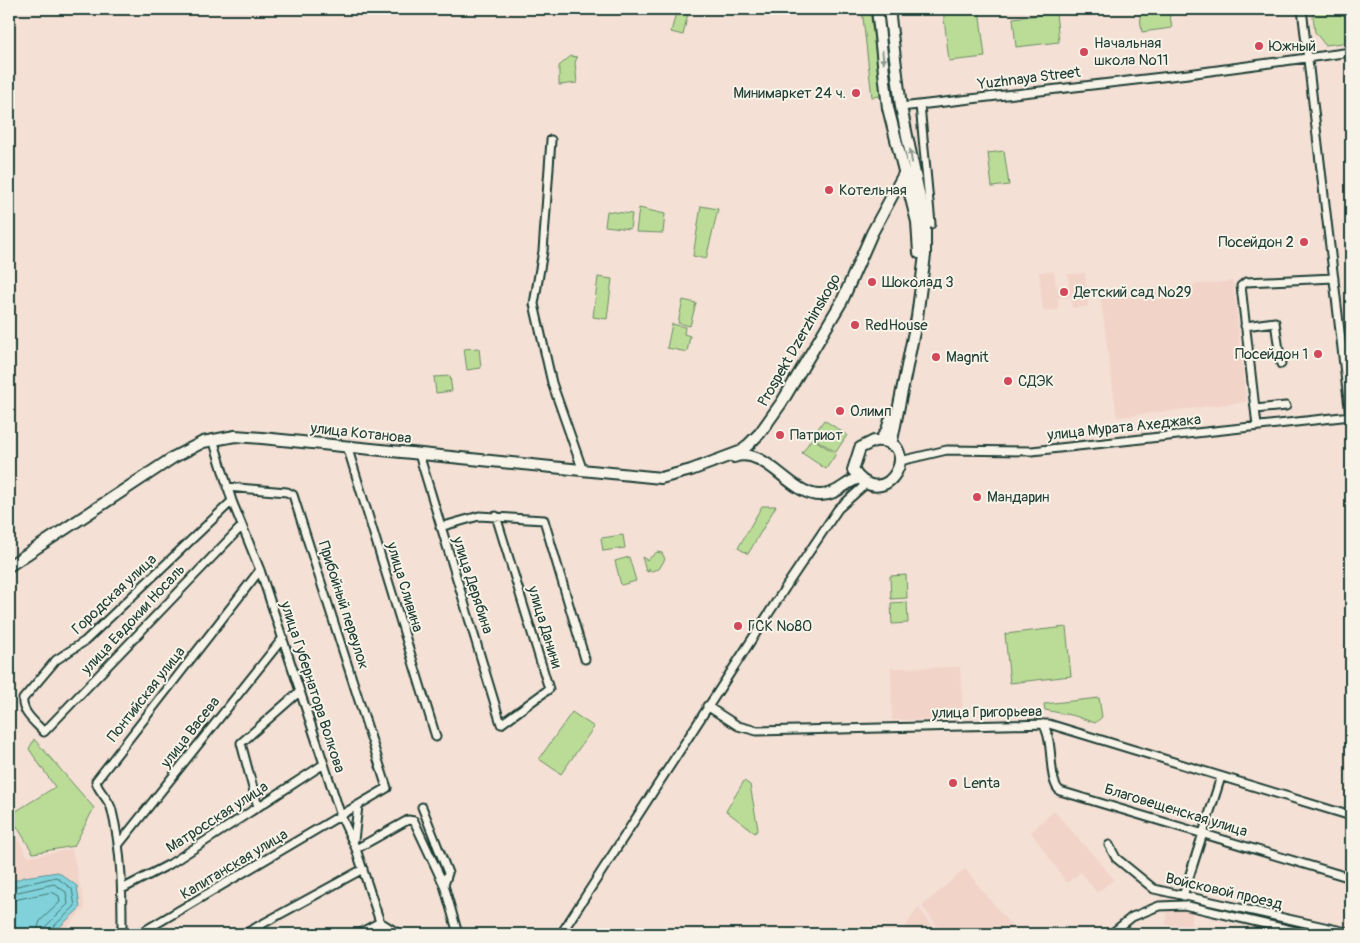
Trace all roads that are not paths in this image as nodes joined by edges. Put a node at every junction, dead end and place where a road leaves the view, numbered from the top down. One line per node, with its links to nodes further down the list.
1 (877, 9): 8 (street, one-way to 8)
2 (889, 9): 7 (street)
3 (1302, 9): 5 (street)
4 (1351, 52): 5 (street, Yuzhnaya Street)
5 (1308, 57): 6 (street, Yuzhnaya Street); 12 (street)
6 (920, 105): 7 (street, Yuzhnaya Street); 11 (street)
7 (901, 107): 8 (street); 21 (street, one-way to 7)
8 (888, 108): 10 (street)
9 (551, 140): 27 (street)
10 (904, 180): 20 (street); 23 (street, Prospekt Dzerzhinskogo)
11 (931, 224)
12 (1334, 278): 13 (street); 17 (street)
13 (1245, 326): 14 (street); 16 (street)
14 (1281, 364)
15 (1286, 406): 16 (street)
16 (1255, 409): 18 (street)
17 (1351, 416): 18 (street, улица Мурата Ахеджака)
18 (1258, 426): 25 (street, улица Мурата Ахеджака)
19 (212, 439): 22 (street, улица Котанова); 29 (street, улица Губернатора Волкова); 36 (street, улица Котанова)
20 (880, 441): 21 (street); 28 (street)
21 (891, 445): 25 (street)
22 (347, 446): 24 (street, улица Котанова); 45 (street, улица Сливина)
23 (749, 448): 26 (street, улица Котанова); 28 (street)
24 (419, 454): 27 (street, улица Котанова); 35 (street, улица Дерябина)
25 (900, 461): 28 (street)
26 (691, 470): 27 (street, улица Котанова); 30 (street)
27 (583, 471)
28 (860, 477): 30 (street); 32 (street)
29 (227, 487): 31 (street, улица Губернатора Волкова); 48 (street, Прибойный переулок)
30 (837, 492): 32 (street)
31 (232, 501): 34 (street, улица Губернатора Волкова); 44 (street, Городская улица)
32 (844, 503): 41 (street)
33 (496, 516): 35 (street); 39 (street); 42 (street, улица Данини)
34 (242, 526): 37 (street, улица Губернатора Волкова); 44 (street, улица Евдокии Носаль)
35 (440, 527): 42 (street, улица Дерябина)
36 (9, 566)
37 (260, 570): 38 (street, улица Губернатора Волкова); 55 (street, Понтийская улица)
38 (283, 638): 40 (street, улица Губернатора Волкова); 55 (street, улица Васева)
39 (584, 659)
40 (300, 691): 46 (street, улица Губернатора Волкова); 49 (street)
41 (707, 706): 43 (street, улица Григорьева); 71 (street)
42 (501, 724)
43 (1043, 724): 47 (street, улица Григорьева); 54 (street, Благовещенская улица)
44 (44, 732)
45 (436, 737)
46 (324, 764): 49 (street, Матросская улица); 52 (street, улица Губернатора Волкова)
47 (1221, 777): 53 (street, улица Григорьева); 54 (street)
48 (387, 788): 50 (street, Капитанская улица)
49 (258, 806): 61 (street, Матросская улица)
50 (358, 806): 52 (street, Капитанская улица); 57 (street)
51 (422, 807): 60 (street)
52 (342, 816): 57 (street, улица Губернатора Волкова); 66 (street, Капитанская улица)
53 (1351, 816)
54 (1204, 833): 59 (street, Благовещенская улица); 62 (street)
55 (119, 844): 61 (street)
56 (1109, 845): 62 (street, Войсковой проезд)
57 (355, 846): 58 (street, улица Губернатора Волкова); 60 (street)
58 (363, 870): 63 (street, улица Губернатора Волкова); 67 (street)
59 (1351, 878)
60 (444, 885): 70 (street)
61 (122, 889): 65 (street)
62 (1183, 896): 64 (street, Войсковой проезд)
63 (380, 922): 68 (street); 69 (street)
64 (1351, 933)
65 (122, 934)
66 (140, 934)
67 (244, 934)
68 (358, 934)
69 (399, 934)
70 (458, 934)
71 (561, 934)
72 (1111, 934): 73 (street)
73 (1308, 934)

